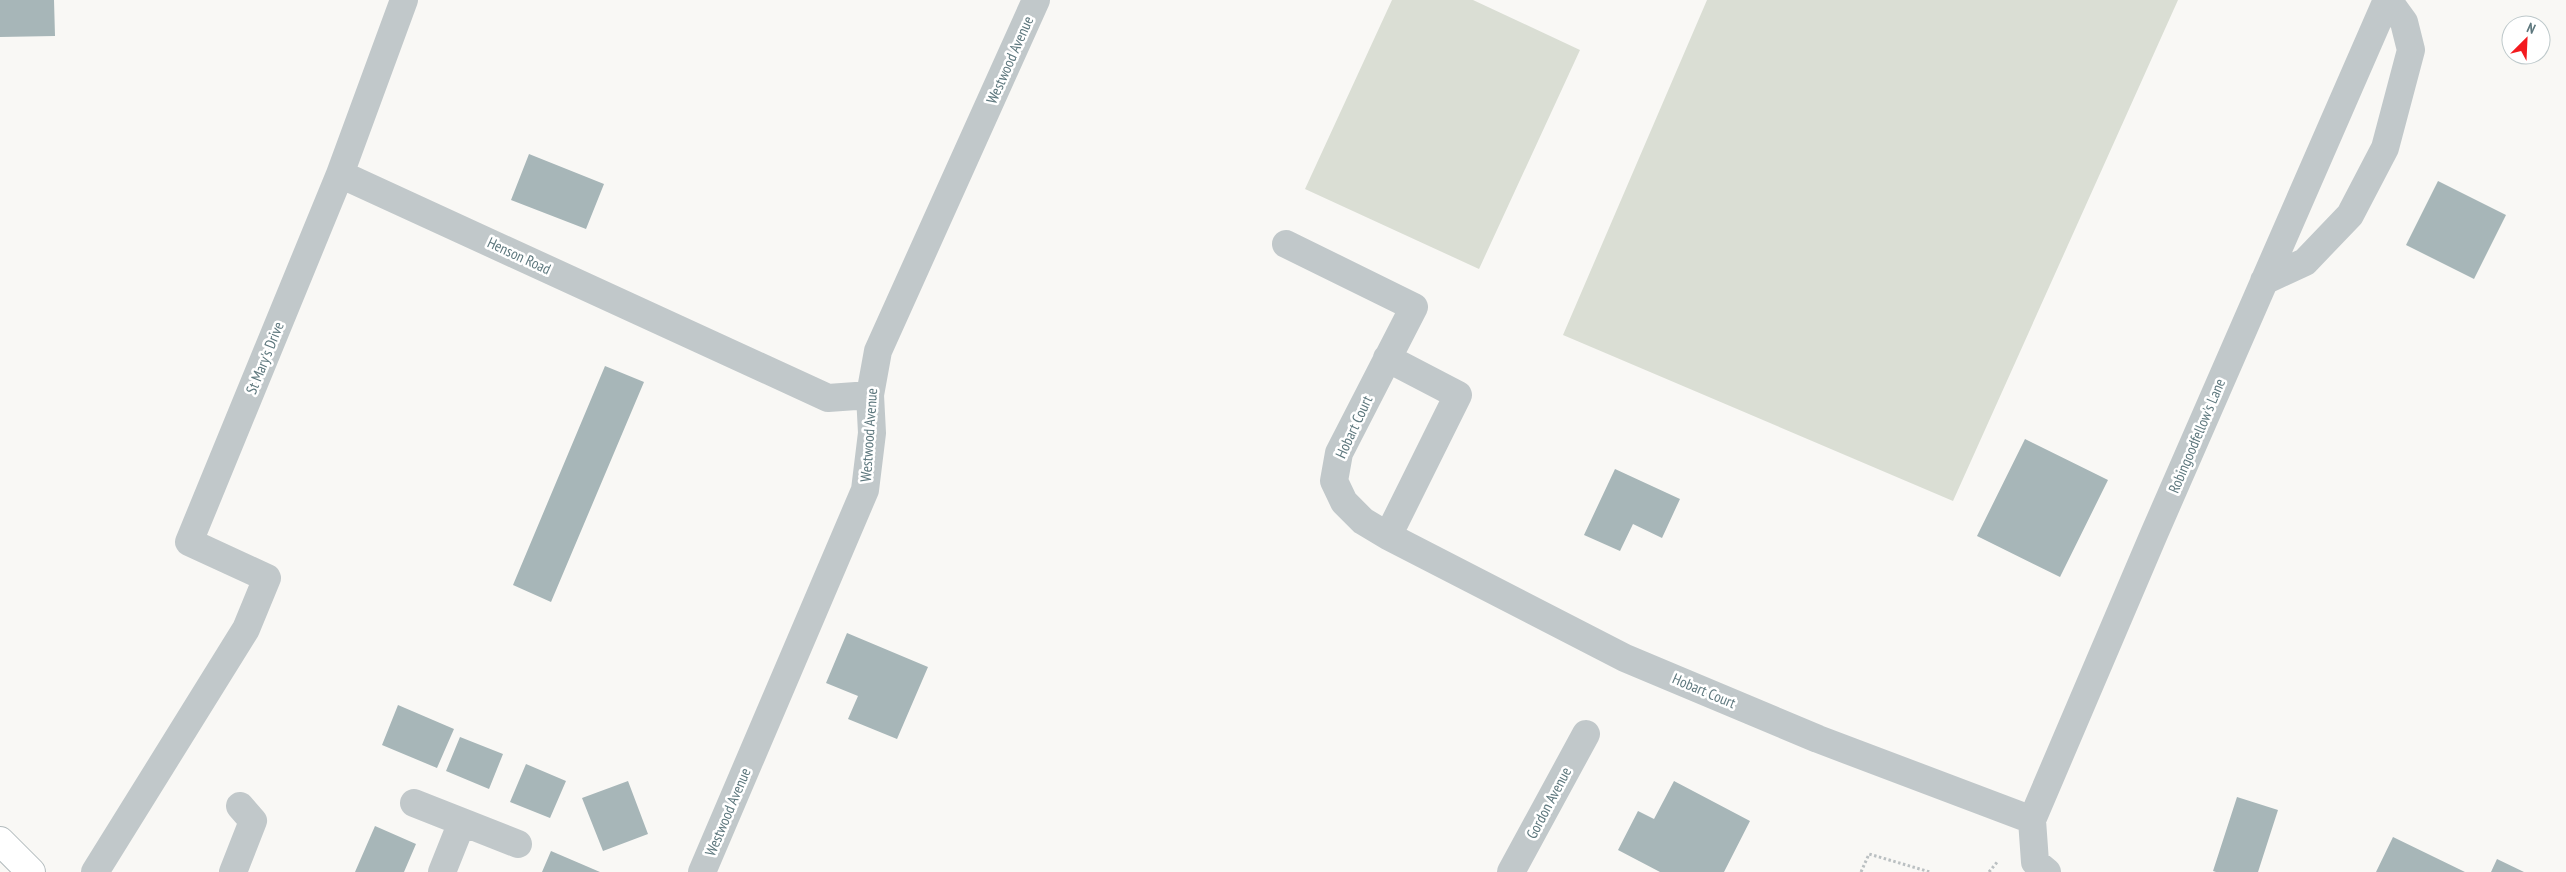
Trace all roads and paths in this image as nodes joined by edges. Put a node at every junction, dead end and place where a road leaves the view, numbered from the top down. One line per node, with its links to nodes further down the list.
1 (404, 0): 4 (street)
2 (1036, 0): 8 (street, Westwood Avenue)
3 (2387, 0): 6 (street, Robingoodfellow's Lane); 6 (street)
4 (340, 174): 8 (street, Henson Road); 18 (street, St Mary's Drive)
5 (1286, 244): 7 (street, Hobart Court)
6 (2264, 281): 13 (street, Robingoodfellow's Lane)
7 (1388, 358): 9 (street, Hobart Court); 9 (street)
8 (870, 394): 21 (street, Westwood Avenue)
9 (1388, 536): 13 (street, Hobart Court)
10 (1586, 734): 22 (street, Gordon Avenue)
11 (414, 804): 14 (street)
12 (240, 806): 19 (street)
13 (2032, 820): 25 (street, Robingoodfellow's Lane)
14 (462, 822): 16 (street); 20 (street)
15 (0, 841): 17 (main road)
16 (518, 844)
17 (31, 872)
18 (95, 872)
19 (232, 872)
20 (442, 872)
21 (702, 872)
22 (1512, 872)
23 (1861, 872): 24 (path)
24 (1930, 872)
25 (2047, 872)

